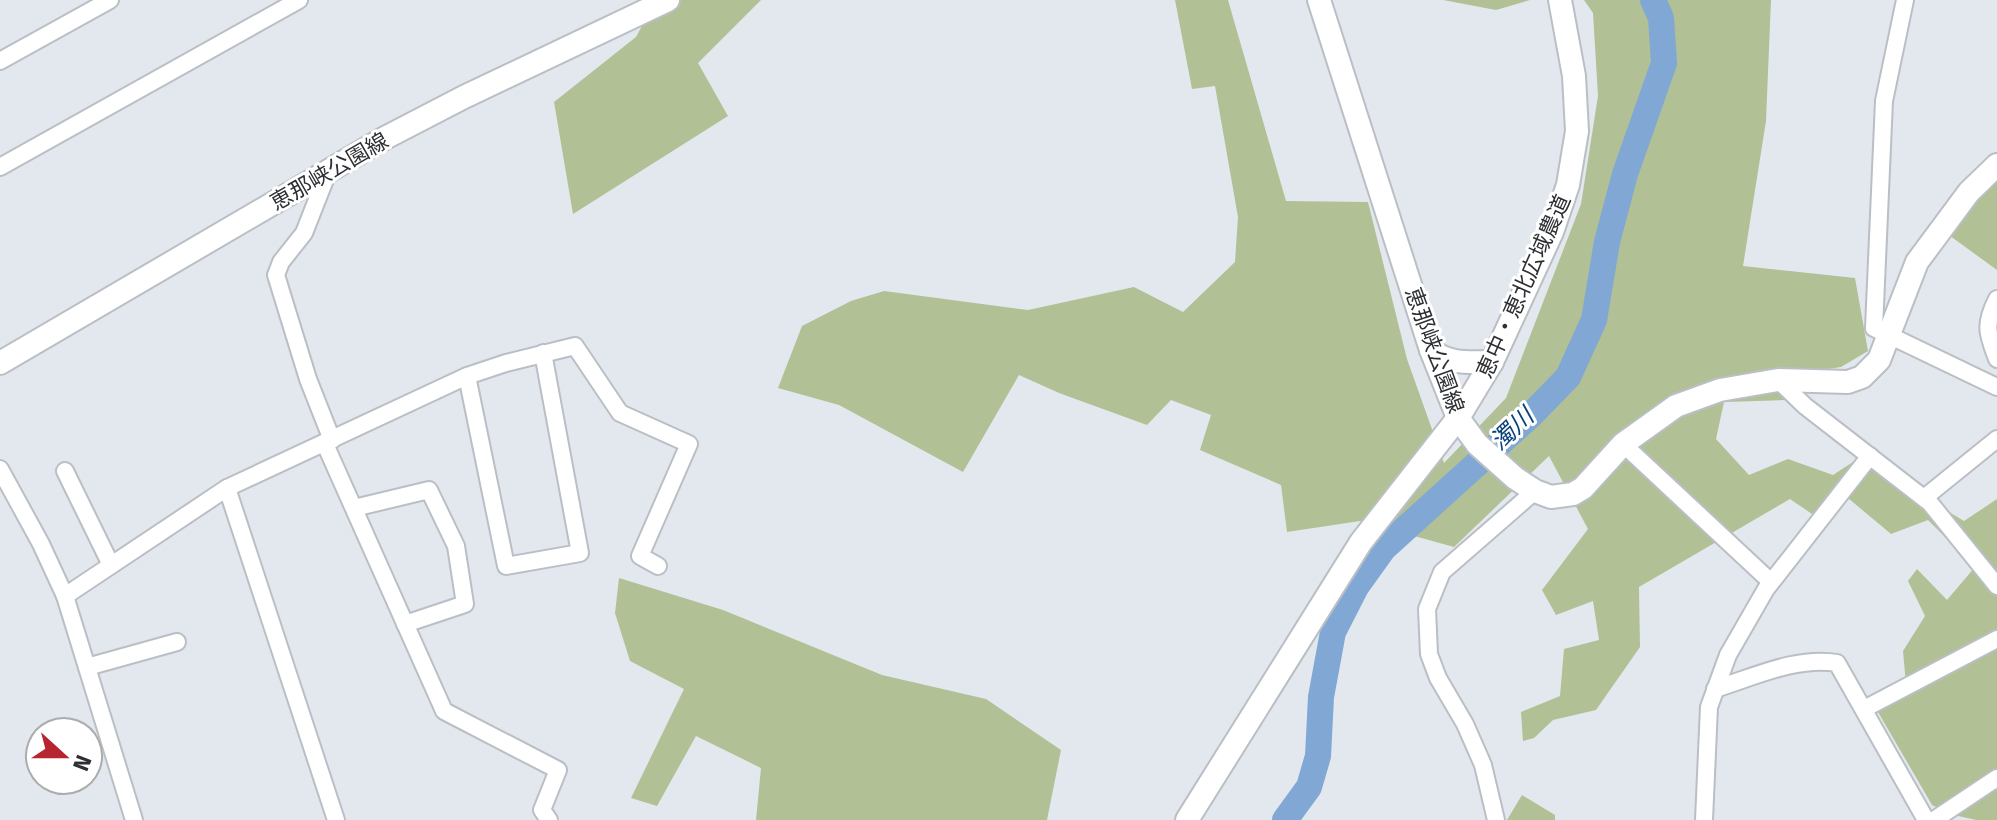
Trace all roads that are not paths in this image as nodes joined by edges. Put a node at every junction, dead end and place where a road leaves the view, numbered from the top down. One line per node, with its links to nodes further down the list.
1 (110, 0): 7 (street)
2 (299, 0): 10 (street)
3 (668, 0): 11 (main road, 恵那峡公園線)
4 (1319, 0): 14 (main road, 恵那峡公園線)
5 (1560, 0): 17 (main road, 恵中・恵北広域農道)
6 (1905, 0): 13 (street)
7 (90, 4): 8 (street)
8 (0, 61)
9 (1997, 165): 13 (main road, 恵那峡公園線)
10 (0, 167)
11 (328, 172): 18 (main road, 恵那峡公園線); 24 (street)
12 (1997, 299): 16 (street)
13 (1889, 337): 20 (main road, 恵那峡公園線); 21 (street)
14 (1431, 350): 17 (main road); 22 (main road, 恵那峡公園線)
15 (543, 353): 19 (street); 19 (street); 34 (street)
16 (1997, 359)
17 (1492, 362): 22 (main road, 恵中・恵北広域農道)
18 (0, 363)
19 (467, 376): 24 (street)
20 (1778, 380): 25 (main road, 恵那峡公園線); 26 (street)
21 (1997, 387)
22 (1458, 418): 30 (main road, 恵那峡公園線); 48 (main road, 恵中・恵北広域農道)
23 (1997, 439): 31 (street)
24 (329, 442): 29 (street); 32 (street)
25 (1623, 444): 30 (main road, 恵那峡公園線); 35 (street)
26 (1870, 456): 31 (street); 35 (street)
27 (0, 469): 37 (street)
28 (65, 471): 33 (street)
29 (227, 488): 33 (street); 46 (street)
30 (1535, 491): 49 (street)
31 (1924, 498): 36 (street)
32 (354, 508): 38 (street); 38 (street)
33 (111, 565): 37 (street)
34 (658, 566)
35 (1771, 582): 42 (street)
36 (1997, 586)
37 (65, 596): 41 (street)
38 (405, 624): 47 (street)
39 (1997, 639): 43 (street)
40 (177, 642): 41 (street)
41 (87, 667): 45 (street)
42 (1715, 689): 43 (street); 50 (street)
43 (1864, 709): 51 (street)
44 (1997, 778): 52 (street)
45 (134, 820)
46 (336, 820)
47 (549, 820)
48 (1187, 820)
49 (1496, 820)
50 (1704, 820)
51 (1926, 820)
52 (1934, 820)

